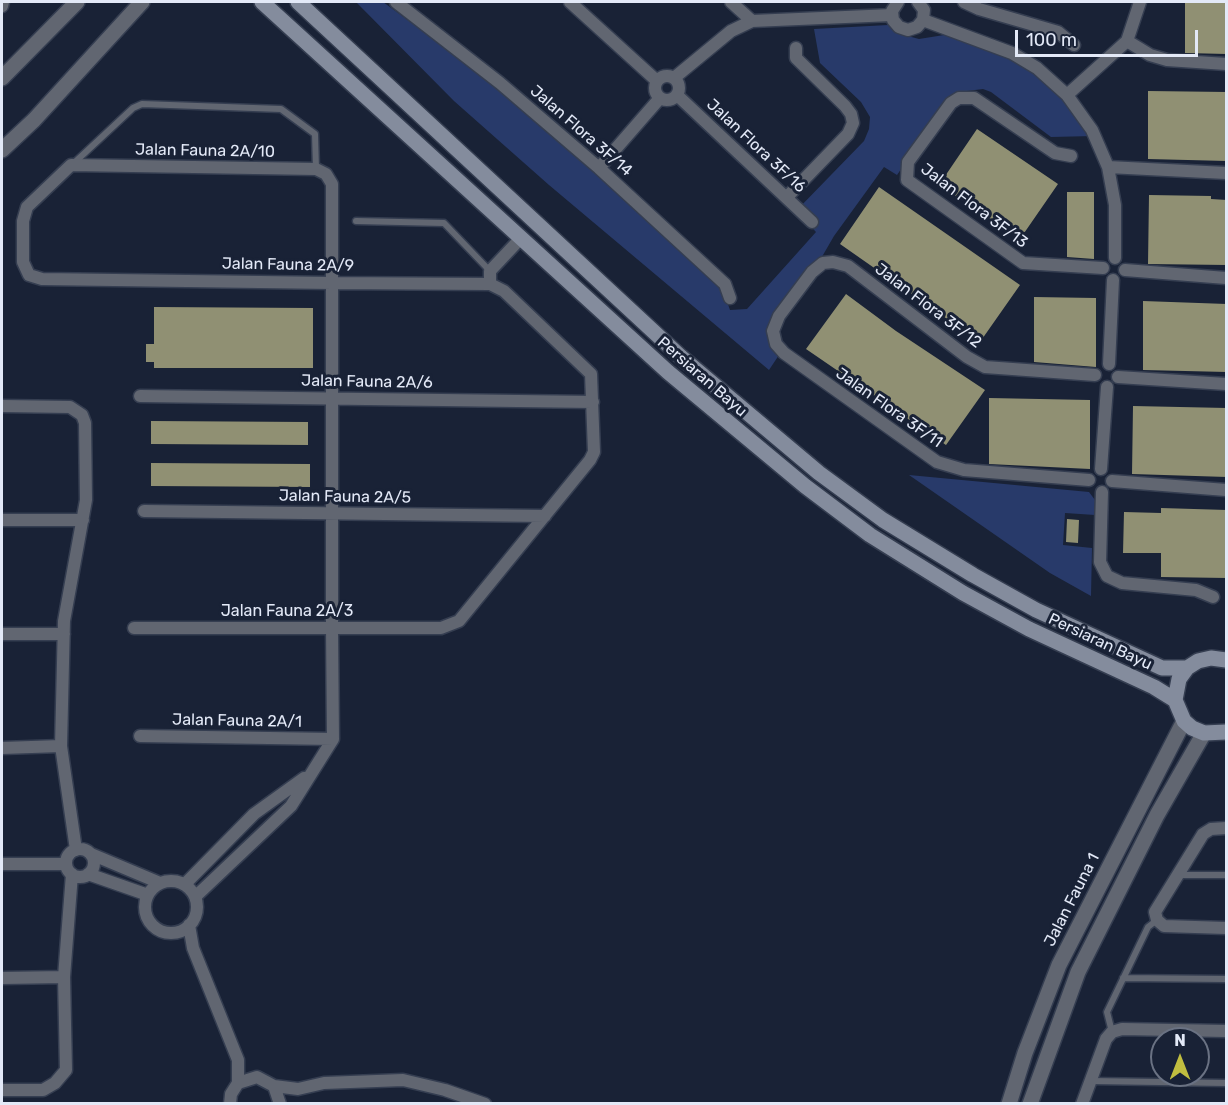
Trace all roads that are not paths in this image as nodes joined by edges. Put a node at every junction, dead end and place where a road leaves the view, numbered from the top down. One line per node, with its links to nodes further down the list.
1 (77, 2): 19 (street)
2 (142, 2): 25 (street)
3 (262, 2): 35 (main road, Persiaran Bayu)
4 (298, 2): 70 (main road, Persiaran Bayu)
5 (396, 2): 29 (street, Jalan Flora 3F/14)
6 (570, 2): 21 (street)
7 (731, 2): 14 (street)
8 (898, 2): 12 (street)
9 (918, 2): 13 (street)
10 (964, 2): 16 (street)
11 (1140, 2): 15 (street)
12 (892, 15): 13 (street); 14 (street)
13 (923, 20): 23 (street)
14 (752, 21): 20 (street)
15 (1127, 41): 18 (street); 23 (street)
16 (1074, 45)
17 (796, 48): 32 (street)
18 (1227, 64)
19 (2, 78)
20 (674, 78): 21 (street); 22 (street)
21 (657, 81): 24 (street)
22 (677, 95): 24 (street); 32 (street, Jalan Flora 3F/16)
23 (1067, 95): 28 (street)
24 (660, 98): 29 (street)
25 (4, 146)
26 (1071, 156): 37 (street, Jalan Flora 3F/13)
27 (71, 165): 30 (street, Jalan Fauna 2A/10); 30 (lane); 42 (street, Jalan Fauna 2A/9)
28 (1108, 167): 31 (street); 36 (street)
29 (599, 168): 44 (street, Jalan Flora 3F/14)
30 (316, 169): 42 (street)
31 (1227, 173)
32 (787, 197): 34 (street, Jalan Flora 3F/16)
33 (356, 221): 39 (lane)
34 (812, 222)
35 (521, 238): 39 (street); 71 (main road, Persiaran Bayu)
36 (1115, 258): 37 (street); 38 (street)
37 (1103, 268): 41 (street)
38 (1125, 270): 40 (street); 41 (street)
39 (490, 278): 42 (street, Jalan Fauna 2A/9); 52 (street)
40 (1227, 278)
41 (1113, 280): 45 (street)
42 (332, 282): 51 (street)
43 (795, 294): 46 (street, Jalan Flora 3F/12); 55 (street, Jalan Flora 3F/11)
44 (730, 298)
45 (1109, 364): 46 (street); 47 (street)
46 (1095, 375): 49 (street)
47 (1118, 377): 48 (street); 49 (street)
48 (1227, 384)
49 (1107, 387): 54 (street)
50 (140, 396): 51 (street, Jalan Fauna 2A/6)
51 (332, 398): 52 (street, Jalan Fauna 2A/6); 60 (street)
52 (593, 402): 61 (street)
53 (2, 406): 63 (street)
54 (1101, 469): 55 (street); 56 (street)
55 (1089, 480): 58 (street)
56 (1112, 481): 57 (street); 58 (street)
57 (1227, 490)
58 (1102, 492): 64 (street)
59 (144, 511): 60 (street, Jalan Fauna 2A/5)
60 (332, 513): 61 (street, Jalan Fauna 2A/5); 66 (street)
61 (545, 516): 66 (street, Jalan Fauna 2A/3)
62 (2, 520): 63 (street)
63 (83, 520): 68 (street)
64 (1213, 597)
65 (134, 628): 66 (street, Jalan Fauna 2A/3)
66 (332, 628): 76 (street)
67 (2, 634): 68 (street)
68 (64, 634): 77 (street)
69 (1227, 660): 70 (main road)
70 (1187, 668): 71 (main road)
71 (1175, 700): 72 (main road)
72 (1184, 721): 74 (main road); 114 (street, Jalan Fauna 1)
73 (1227, 732): 74 (main road)
74 (1204, 733): 115 (street)
75 (140, 736): 76 (street, Jalan Fauna 2A/1)
76 (333, 739): 79 (street)
77 (61, 746): 78 (street); 81 (street)
78 (2, 747)
79 (308, 776): 89 (street); 91 (street)
80 (1227, 828): 86 (street)
81 (76, 850): 82 (street); 84 (street)
82 (91, 854): 85 (street); 88 (street)
83 (2, 864): 84 (street)
84 (69, 869): 85 (street); 97 (street)
85 (88, 873): 90 (street)
86 (1178, 875): 87 (lane); 92 (street)
87 (1227, 876)
88 (160, 883): 89 (street); 90 (street)
89 (185, 884): 91 (street)
90 (148, 895): 95 (street)
91 (195, 897): 93 (street)
92 (1156, 920): 94 (street); 99 (lane)
93 (189, 926): 95 (street); 96 (street)
94 (1227, 928)
95 (172, 932): 96 (street)
96 (193, 948): 103 (street)
97 (64, 977): 98 (street); 110 (street)
98 (2, 978)
99 (1124, 978): 100 (lane); 102 (lane)
100 (1227, 979)
101 (1227, 1030): 102 (street)
102 (1112, 1032): 105 (street)
103 (238, 1060): 104 (street); 106 (street)
104 (256, 1077): 106 (street); 108 (street)
105 (1091, 1081): 107 (lane); 116 (street)
106 (238, 1083): 111 (street)
107 (1227, 1083)
108 (274, 1086): 109 (street); 112 (street)
109 (298, 1089): 112 (street); 113 (street)
110 (2, 1090)
111 (230, 1104)
112 (280, 1104)
113 (485, 1104)
114 (1010, 1104)
115 (1030, 1104)
116 (1082, 1104)

